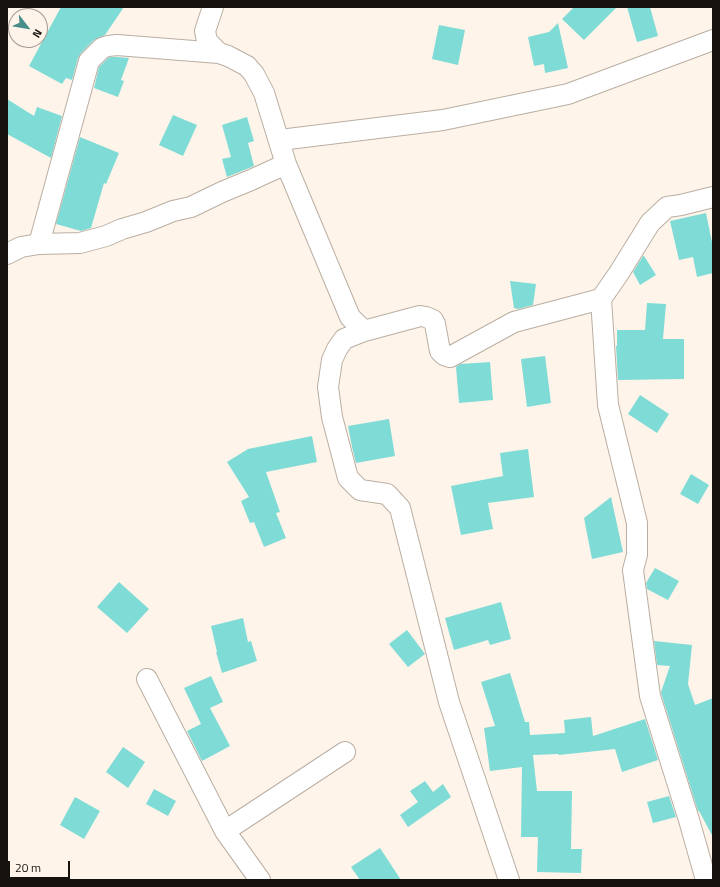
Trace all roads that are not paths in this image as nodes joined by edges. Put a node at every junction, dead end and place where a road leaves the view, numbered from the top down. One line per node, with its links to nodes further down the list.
1 (213, 7): 3 (street)
2 (713, 40): 4 (street)
3 (219, 54): 4 (street); 7 (street)
4 (280, 140): 5 (street)
5 (286, 164): 7 (street); 10 (street)
6 (713, 197): 9 (street)
7 (39, 244): 8 (street)
8 (7, 254)
9 (601, 299): 10 (street); 16 (street)
10 (364, 330): 15 (street)
11 (148, 680): 13 (street)
12 (345, 752): 13 (street)
13 (225, 831): 14 (street)
14 (260, 880)
15 (509, 880)
16 (706, 880)

